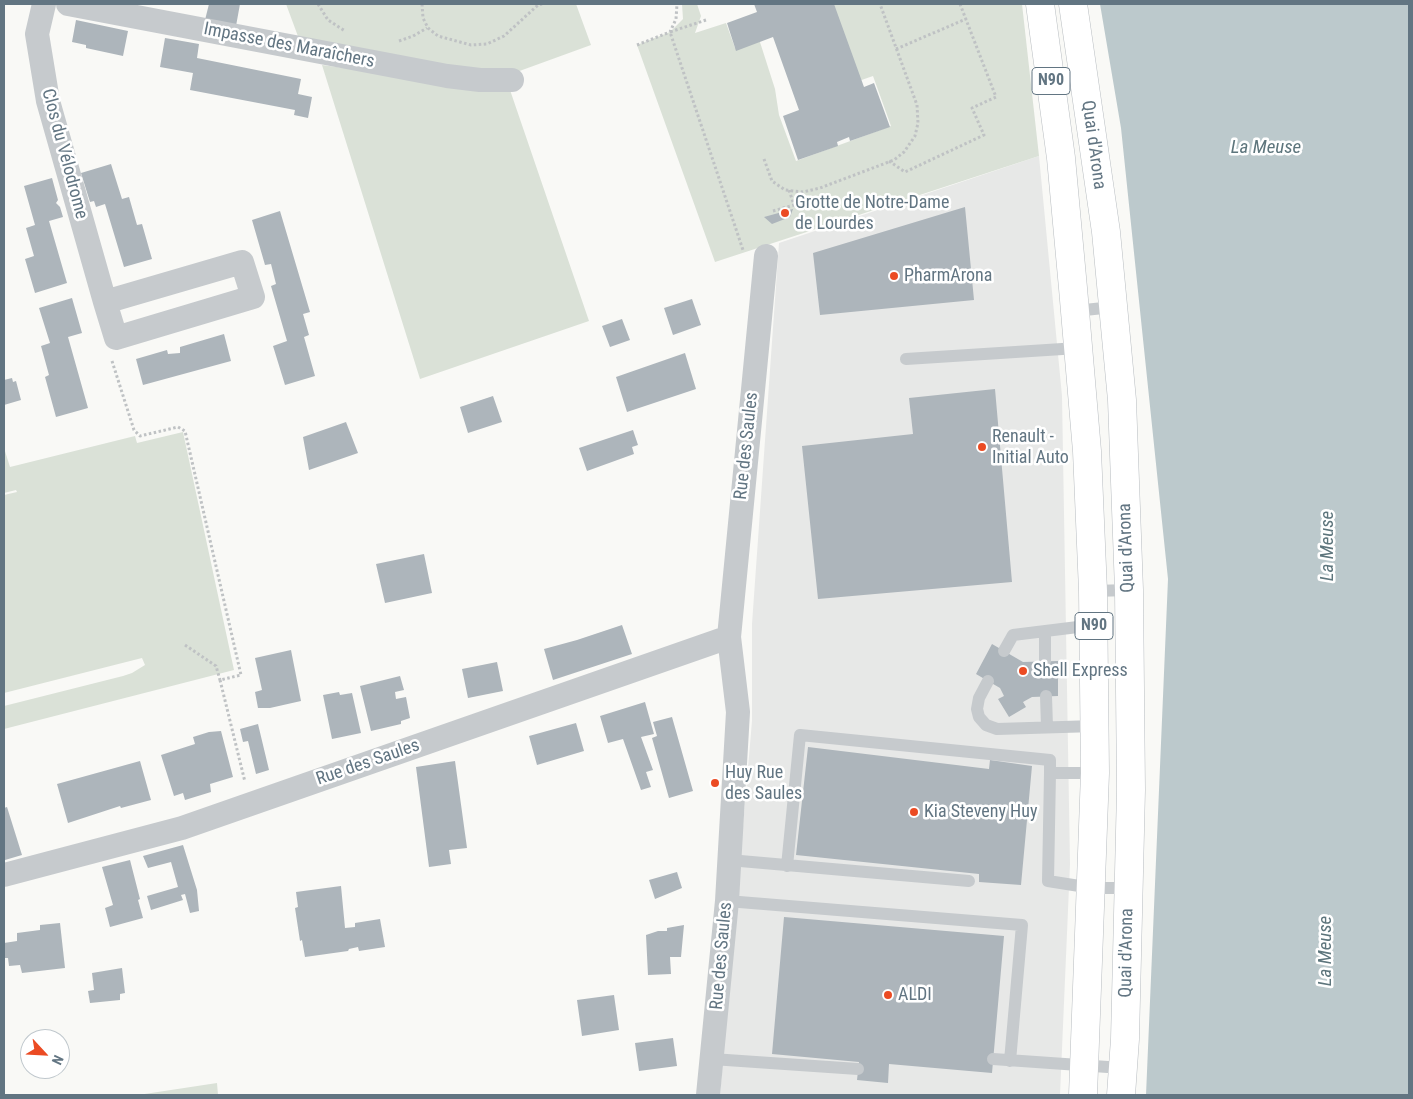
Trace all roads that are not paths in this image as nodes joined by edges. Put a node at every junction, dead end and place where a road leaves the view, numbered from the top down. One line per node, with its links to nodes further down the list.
1 (44, 4): 7 (street, Clos du Vélodrome)
2 (68, 4): 5 (street, Impasse des Maraîchers)
3 (1040, 4): 9 (main road, Quai d'Arona / N90)
4 (1073, 4): 8 (main road, Quai d'Arona / N90)
5 (512, 80)
6 (755, 254): 16 (street, Rue des Saules)
7 (105, 302): 7 (street, Clos du Vélodrome)
8 (1113, 307): 9 (lane); 12 (main road, Quai d'Arona / N90)
9 (1075, 311): 10 (main road, Quai d'Arona / N90)
10 (1078, 348): 11 (lane); 13 (main road, Quai d'Arona / N90)
11 (906, 359)
12 (1129, 590): 13 (lane); 30 (main road, Quai d'Arona / N90)
13 (1093, 591): 14 (main road, Quai d'Arona / N90)
14 (1094, 625): 15 (lane); 21 (main road, Quai d'Arona / N90)
15 (1045, 631): 17 (lane); 18 (lane)
16 (729, 637): 25 (street, Rue des Saules); 27 (street, Rue des Saules)
17 (1004, 651)
18 (1045, 661)
19 (988, 681): 22 (lane)
20 (1046, 696): 22 (lane)
21 (1095, 726): 22 (lane); 24 (main road, Quai d'Arona / N90)
22 (1047, 728)
23 (1050, 773): 24 (lane); 26 (lane); 29 (lane)
24 (1095, 773): 29 (main road, Quai d'Arona / N90)
25 (729, 860): 26 (lane); 31 (street, Rue des Saules)
26 (787, 866): 28 (lane)
27 (4, 875)
28 (968, 881)
29 (1092, 888): 30 (lane); 35 (main road, Quai d'Arona / N90)
30 (1128, 888): 36 (main road, Quai d'Arona / N90)
31 (727, 902): 32 (street, Rue des Saules); 34 (lane)
32 (712, 1059): 37 (lane); 38 (street, Rue des Saules)
33 (993, 1059): 34 (lane)
34 (1010, 1061): 35 (lane)
35 (1084, 1066): 36 (lane); 39 (main road, Quai d'Arona / N90)
36 (1122, 1068): 40 (main road, Quai d'Arona / N90)
37 (858, 1069)
38 (708, 1095)
39 (1083, 1095)
40 (1121, 1095)

